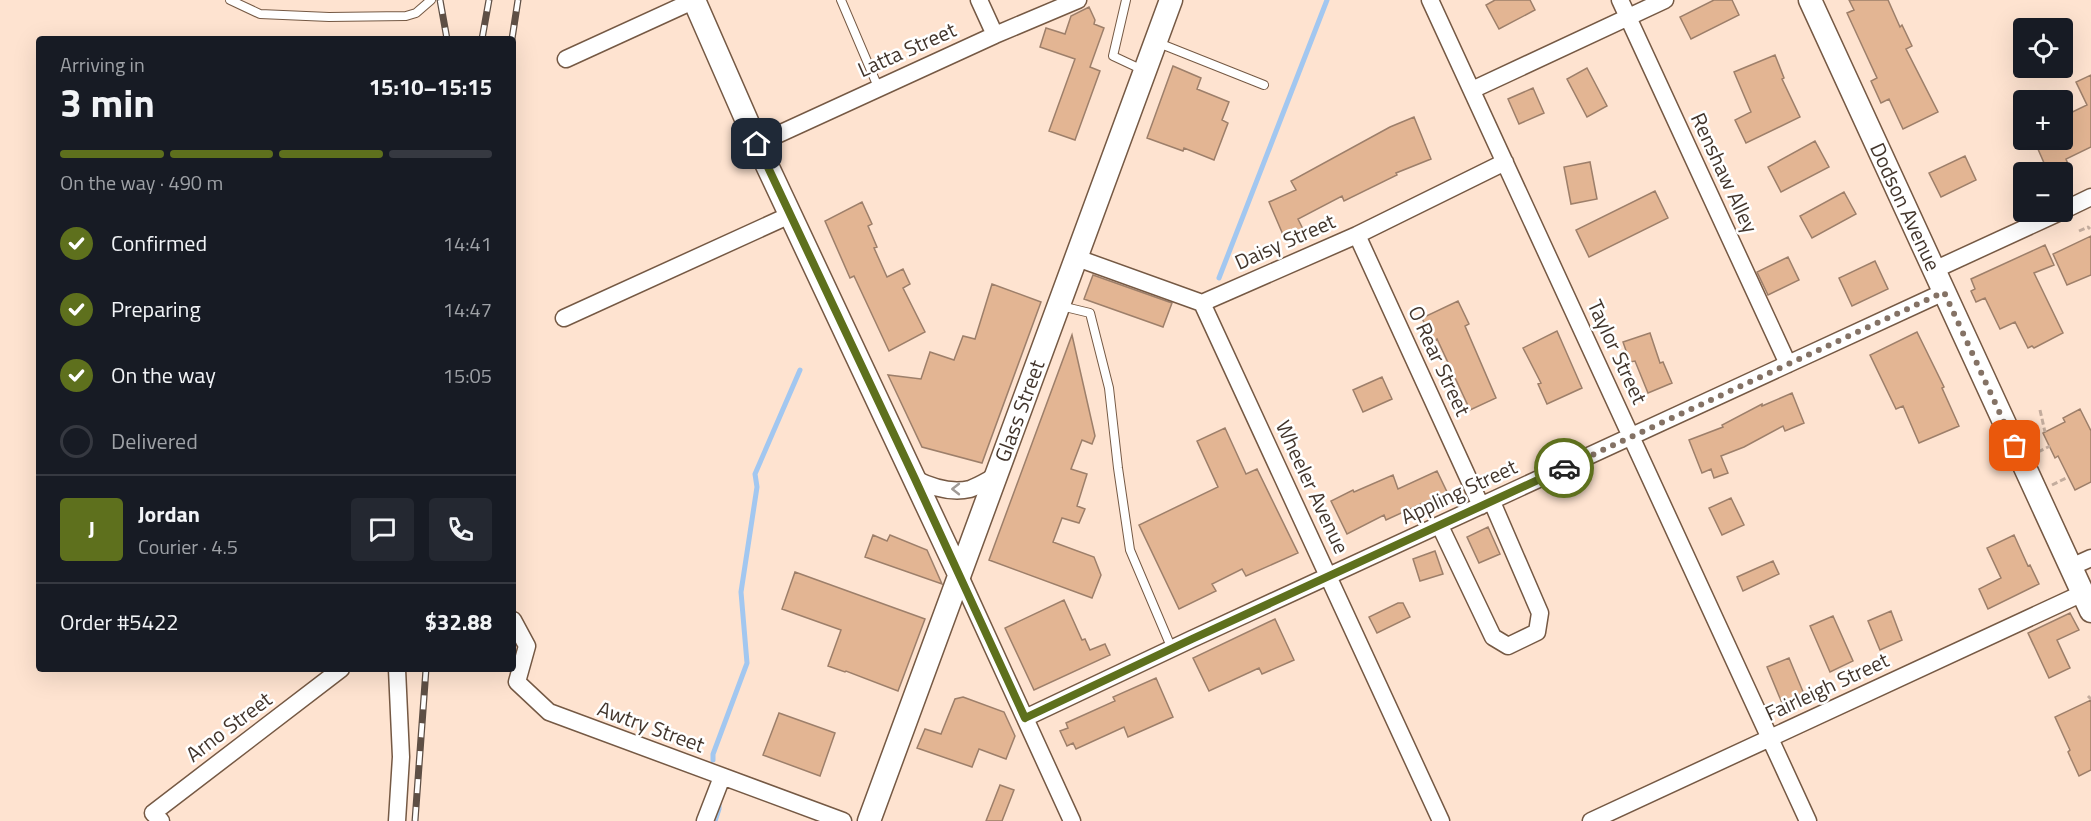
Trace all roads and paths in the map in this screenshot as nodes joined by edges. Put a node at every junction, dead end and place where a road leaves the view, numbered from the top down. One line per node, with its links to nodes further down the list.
1 (230, 0): 2 (lane)
2 (431, 0)
3 (694, 0): 16 (street); 21 (street)
4 (841, 0): 19 (lane)
5 (980, 0): 14 (street)
6 (1078, 0): 14 (street, Latta Street)
7 (1126, 0): 17 (lane)
8 (1171, 0): 15 (street, Glass Street)
9 (1430, 0): 20 (street, Taylor Street)
10 (1620, 0): 13 (street, Renshaw Alley)
11 (1665, 0): 13 (street)
12 (1810, 0): 31 (street, Dodson Avenue)
13 (1628, 17): 20 (street); 36 (street, Renshaw Alley)
14 (995, 35): 19 (street, Latta Street)
15 (1156, 42): 17 (street, Glass Street); 18 (lane)
16 (566, 59)
17 (1145, 71): 30 (street, Glass Street)
18 (1264, 85)
19 (878, 87): 21 (street, Latta Street)
20 (1472, 90): 22 (street, Taylor Street)
21 (757, 144): 25 (street)
22 (1505, 162): 29 (street, Daisy Street); 39 (street, Taylor Street)
23 (2091, 197): 24 (street)
24 (2073, 205)
25 (790, 215): 35 (street); 44 (street)
26 (2037, 222): 31 (street)
27 (2090, 229): 28 (path)
28 (2079, 231)
29 (1357, 235): 33 (street, Daisy Street); 46 (street, O Rear Street)
30 (1077, 258): 33 (street); 34 (street, Glass Street)
31 (1934, 270): 32 (street, Dodson Avenue)
32 (1944, 292): 36 (street, Appling Street); 48 (street, Dodson Avenue)
33 (1202, 303): 50 (street, Wheeler Avenue)
34 (1059, 305): 42 (street, Glass Street); 53 (lane)
35 (564, 318)
36 (1788, 364): 39 (street, Appling Street)
37 (2040, 410): 38 (path)
38 (2044, 432)
39 (1631, 437): 46 (street, Appling Street); 57 (street, Taylor Street)
40 (2050, 446): 41 (path)
41 (2036, 453)
42 (996, 476): 44 (street, one-way to 44); 49 (street, Glass Street)
43 (2068, 477): 45 (path)
44 (915, 479): 49 (street)
45 (2050, 485)
46 (1487, 504): 47 (street, Appling Street); 47 (street, O Rear Street)
47 (1440, 526): 50 (street, Appling Street)
48 (2081, 562): 51 (street, Dodson Avenue)
49 (959, 574): 56 (street); 63 (street, Glass Street)
50 (1329, 578): 53 (street, Appling Street); 65 (street, Wheeler Avenue)
51 (2087, 602): 57 (street, Fairleigh Street)
52 (516, 626): 58 (street, Awtry Street)
53 (1172, 649): 56 (street, Appling Street)
54 (337, 672): 59 (street, Arno Street)
55 (397, 672): 60 (street)
56 (1025, 718): 64 (street)
57 (1770, 738): 66 (street, Fairleigh Street); 67 (street, Taylor Street)
58 (722, 777): 61 (street); 62 (street, Awtry Street)
59 (161, 821)
60 (397, 821)
61 (705, 821)
62 (843, 821)
63 (868, 821)
64 (1072, 821)
65 (1441, 821)
66 (1591, 821)
67 (1808, 821)

